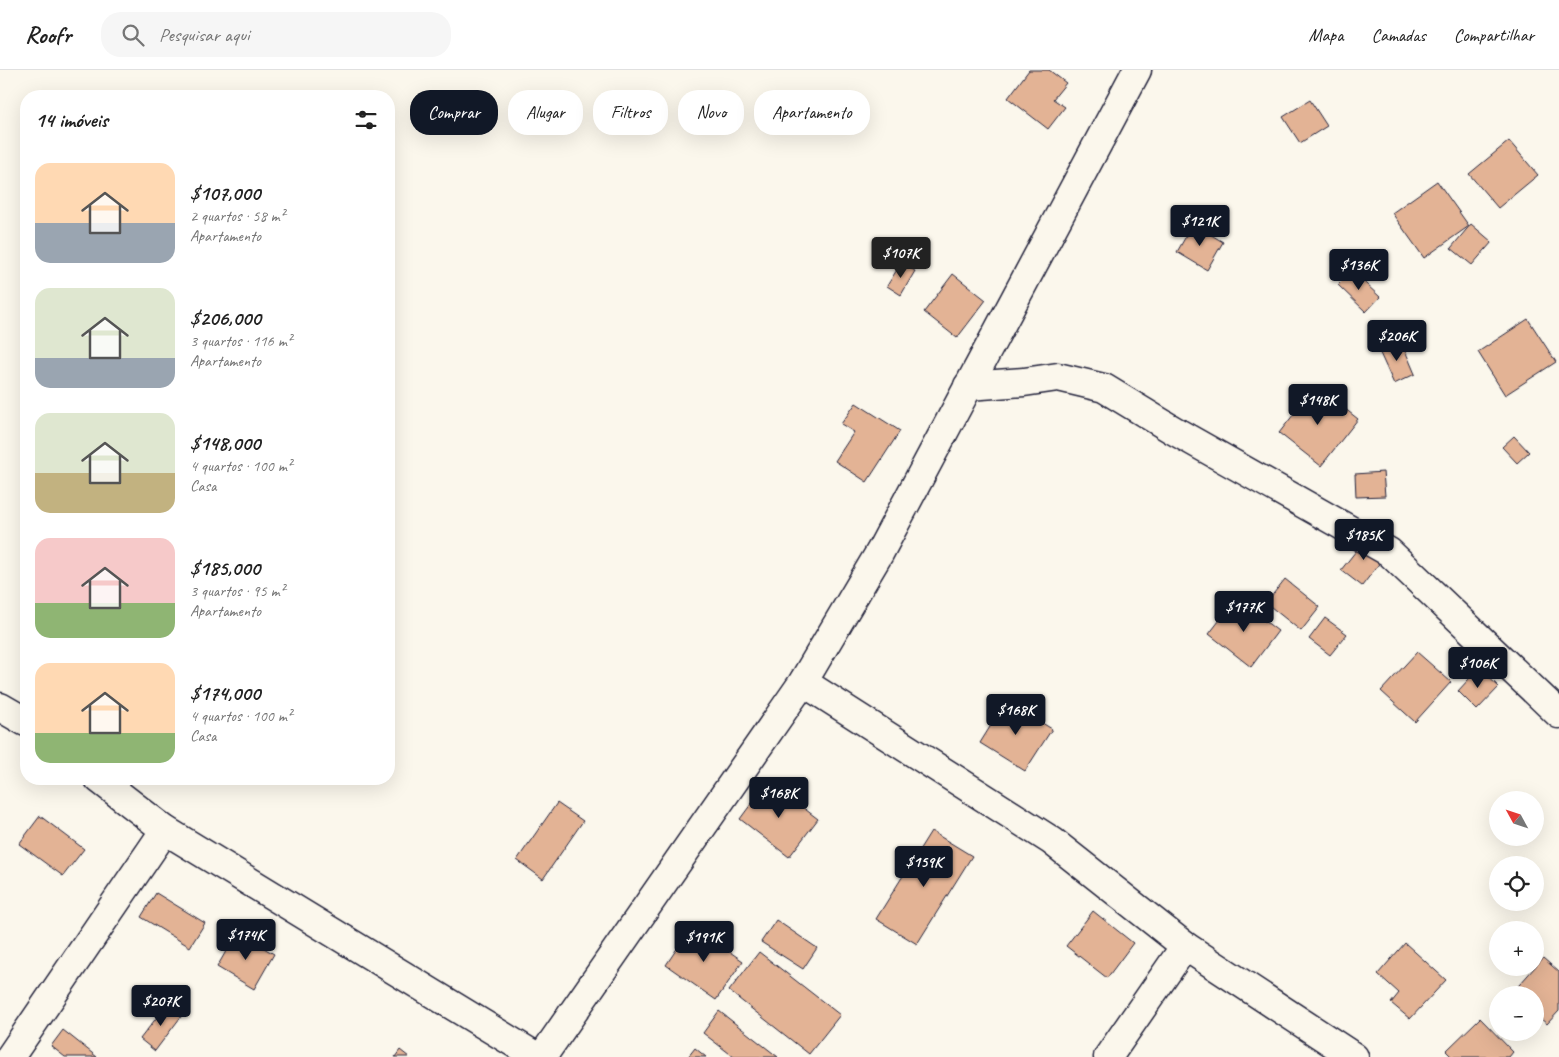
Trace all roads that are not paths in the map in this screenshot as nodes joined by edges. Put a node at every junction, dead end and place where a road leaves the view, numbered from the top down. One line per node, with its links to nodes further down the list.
1 (1137, 70): 2 (street)
2 (968, 386): 3 (street); 5 (street)
3 (803, 682): 9 (street); 12 (street)
4 (0, 707): 6 (street)
5 (1559, 714)
6 (20, 719)
7 (107, 785): 8 (street)
8 (164, 830): 10 (street); 11 (street)
9 (1185, 946): 13 (street); 14 (street)
10 (10, 1057)
11 (537, 1057)
12 (542, 1057)
13 (1108, 1057)
14 (1354, 1057)

